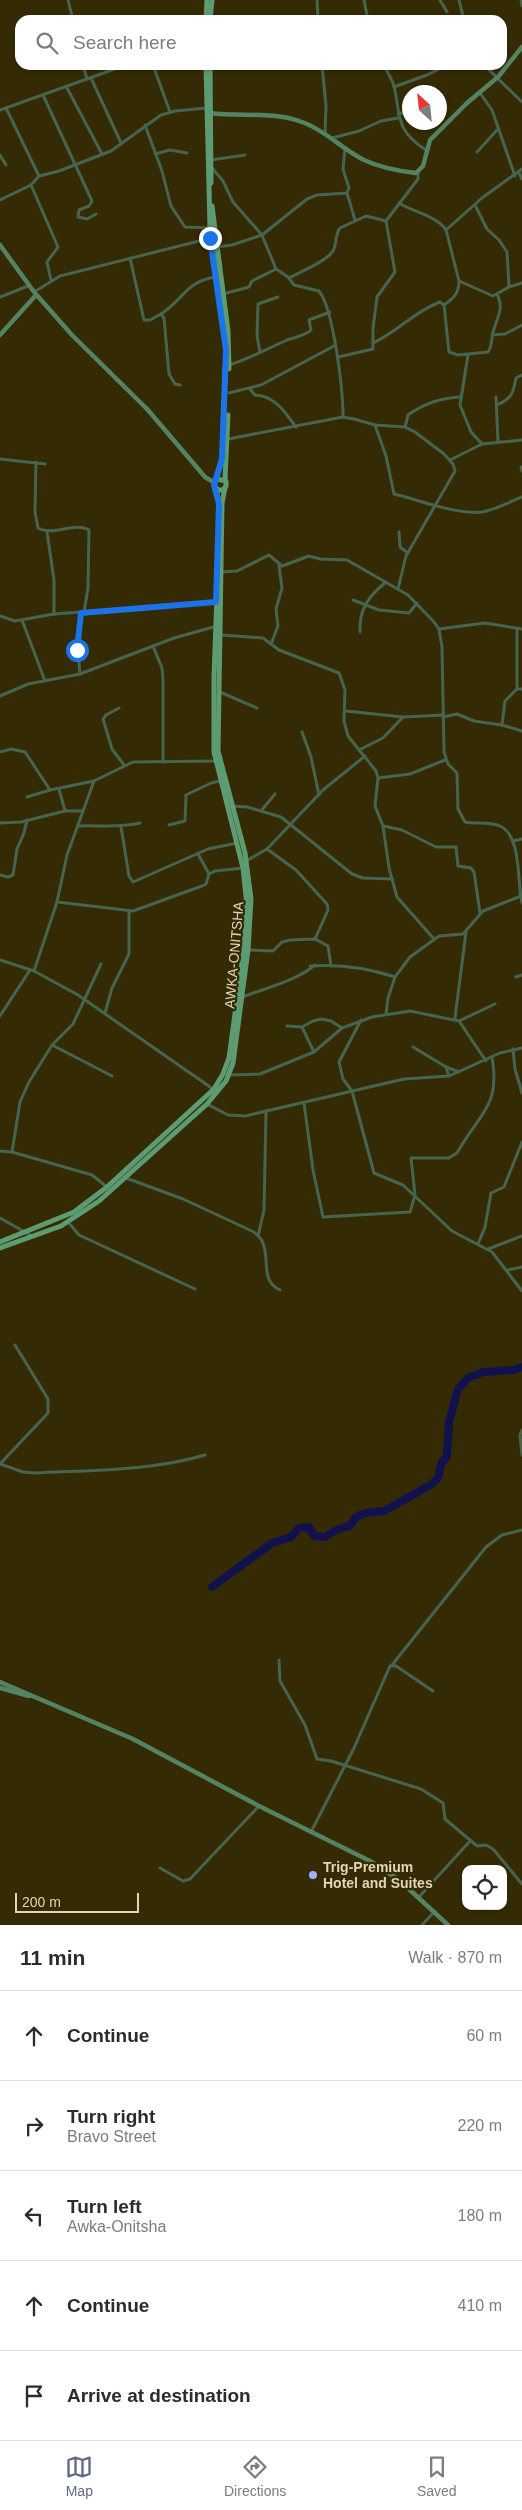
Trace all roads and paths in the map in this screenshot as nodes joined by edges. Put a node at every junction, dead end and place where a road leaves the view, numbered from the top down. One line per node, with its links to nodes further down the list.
1 (68, 0): 11 (street)
2 (207, 0): 12 (main road)
3 (212, 0): 13 (main road)
4 (317, 0): 14 (street)
5 (364, 0): 15 (street)
6 (440, 0): 10 (street)
7 (459, 0): 16 (street)
8 (521, 0): 9 (street)
9 (522, 6)
10 (447, 12)
11 (72, 15)
12 (206, 15)
13 (210, 15)
14 (318, 15)
15 (367, 15)
16 (463, 15)
17 (522, 48): 18 (main road)
18 (507, 66)
19 (85, 70): 29 (street)
20 (113, 70): 29 (street)
21 (155, 70): 38 (street)
22 (208, 70): 37 (main road)
23 (322, 70): 43 (street)
24 (386, 70): 31 (street)
25 (437, 70): 31 (street)
26 (490, 70): 28 (street)
27 (504, 70): 28 (main road)
28 (498, 77): 32 (main road); 34 (street)
29 (89, 79): 30 (street); 45 (street)
30 (66, 86): 33 (street); 50 (street)
31 (394, 87): 40 (street)
32 (480, 93): 42 (street); 47 (main road)
33 (43, 95): 35 (street); 55 (street)
34 (522, 102)
35 (6, 108): 36 (street); 61 (street)
36 (0, 110)
37 (208, 110): 38 (street); 43 (main road); 54 (main road); 72 (main road)
38 (170, 112): 41 (street)
39 (402, 114): 40 (street)
40 (398, 116): 44 (street); 47 (street)
41 (145, 125): 45 (street); 51 (street)
42 (497, 129): 48 (street); 62 (street)
43 (325, 133): 44 (main road)
44 (332, 138): 46 (main road)
45 (121, 143): 50 (street)
46 (345, 147): 59 (main road); 65 (street)
47 (426, 150): 59 (main road)
48 (478, 152)
49 (187, 153): 51 (street)
50 (102, 154): 55 (street)
51 (155, 154): 72 (street)
52 (0, 155): 56 (street)
53 (245, 155): 54 (street)
54 (210, 160): 57 (main road)
55 (76, 164): 61 (street); 69 (street)
56 (6, 166)
57 (211, 167): 74 (street); 75 (main road)
58 (522, 169): 60 (street)
59 (418, 173): 67 (street)
60 (519, 173): 62 (street); 63 (street)
61 (39, 176): 64 (street)
62 (514, 176): 68 (street)
63 (522, 179)
64 (31, 185): 66 (street); 82 (street)
65 (346, 193): 70 (street); 74 (street)
66 (0, 200)
67 (399, 203): 71 (street); 73 (street)
68 (475, 205): 73 (street); 86 (street)
69 (96, 214)
70 (355, 220): 71 (street); 81 (street)
71 (386, 221): 98 (street)
72 (210, 228): 75 (main road)
73 (446, 230): 83 (street)
74 (262, 235): 77 (street); 79 (street)
75 (212, 237): 77 (main road, AWKA-ONITSHA); 78 (street); 80 (main road, AWKA-ONITSHA)
76 (0, 245): 85 (main road)
77 (216, 247): 88 (main road, AWKA-ONITSHA)
78 (130, 258): 82 (street); 94 (street)
79 (276, 269): 81 (street); 88 (street)
80 (216, 277): 94 (street); 124 (main road, AWKA-ONITSHA)
81 (289, 278): 93 (street)
82 (51, 280): 87 (street)
83 (459, 281): 89 (street); 92 (street)
84 (522, 283): 86 (street)
85 (28, 286): 87 (main road); 90 (street)
86 (509, 287): 89 (street)
87 (35, 294): 96 (main road); 124 (main road)
88 (222, 294): 103 (main road, AWKA-ONITSHA)
89 (497, 294): 97 (street)
90 (0, 297)
91 (278, 297): 100 (street)
92 (444, 305): 98 (street); 101 (street)
93 (330, 312): 99 (street); 100 (street)
94 (161, 314): 105 (street)
95 (522, 324): 97 (street)
96 (0, 335)
97 (492, 335): 101 (street)
98 (373, 343): 102 (street)
99 (334, 346): 102 (street); 106 (street)
100 (260, 352): 103 (street)
101 (468, 355): 108 (street)
102 (338, 357): 111 (street)
103 (229, 364): 107 (main road, AWKA-ONITSHA)
104 (522, 374): 110 (street)
105 (180, 385)
106 (250, 389): 107 (street); 113 (street)
107 (228, 393): 115 (main road, AWKA-ONITSHA)
108 (460, 396): 114 (street); 118 (street)
109 (496, 397): 110 (street)
110 (496, 405): 117 (street)
111 (343, 418): 112 (street); 113 (street)
112 (375, 425): 114 (street); 127 (street)
113 (296, 427): 115 (street)
114 (405, 427): 120 (street)
115 (228, 439): 123 (main road, AWKA-ONITSHA)
116 (522, 440): 117 (street)
117 (498, 442): 118 (street)
118 (482, 444): 120 (street)
119 (0, 459): 121 (street)
120 (450, 460): 127 (street)
121 (36, 462): 122 (street); 128 (street)
122 (45, 464)
123 (225, 480): 124 (main road); 125 (main road, AWKA-ONITSHA)
124 (216, 483): 125 (main road); 132 (main road, AWKA-ONITSHA)
125 (226, 488): 132 (main road, AWKA-ONITSHA)
126 (522, 497): 127 (street)
127 (435, 504): 130 (street)
128 (47, 532): 139 (street); 140 (street)
129 (399, 532): 130 (street)
130 (408, 553): 134 (street)
131 (279, 566): 132 (street); 133 (street); 149 (street)
132 (220, 572): 136 (main road, AWKA-ONITSHA); 143 (main road, AWKA-ONITSHA)
133 (386, 582): 134 (street); 138 (street)
134 (398, 589): 137 (street)
135 (353, 600): 138 (street)
136 (216, 602): 139 (street); 143 (main road, AWKA-ONITSHA)
137 (416, 603): 138 (street); 144 (street)
138 (363, 606): 147 (street)
139 (82, 613): 140 (street); 151 (street)
140 (54, 614): 142 (street)
141 (0, 616): 142 (street)
142 (22, 620): 152 (street)
143 (218, 626): 148 (main road, AWKA-ONITSHA); 150 (street); 169 (main road, AWKA-ONITSHA)
144 (439, 629): 145 (street); 160 (street)
145 (517, 629): 146 (street); 153 (street)
146 (522, 629)
147 (360, 632)
148 (220, 635): 149 (street); 155 (main road, AWKA-ONITSHA)
149 (271, 644): 159 (street)
150 (153, 646): 151 (street); 170 (street)
151 (80, 674): 152 (street)
152 (45, 681): 156 (street)
153 (517, 689): 154 (street); 162 (street)
154 (522, 689)
155 (219, 692): 158 (street); 169 (main road, AWKA-ONITSHA)
156 (0, 696)
157 (119, 708): 171 (street)
158 (257, 708)
159 (346, 711): 161 (street); 165 (street)
160 (444, 716): 161 (street); 162 (street); 168 (street)
161 (403, 717): 165 (street)
162 (502, 725): 163 (street)
163 (522, 731)
164 (302, 732): 178 (street)
165 (359, 750): 167 (street)
166 (0, 752): 176 (street)
167 (365, 756): 172 (street); 178 (street)
168 (445, 760): 172 (street); 193 (street)
169 (218, 761): 170 (street); 174 (main road, AWKA-ONITSHA); 180 (main road, AWKA-ONITSHA)
170 (163, 762): 171 (street)
171 (124, 765): 173 (street)
172 (378, 778): 190 (street)
173 (94, 781): 175 (street); 181 (street)
174 (220, 781): 187 (street); 194 (main road, AWKA-ONITSHA)
175 (59, 789): 176 (street); 183 (street)
176 (50, 790): 179 (street)
177 (275, 794): 182 (street)
178 (319, 795): 188 (street)
179 (27, 797)
180 (231, 806): 182 (street); 197 (main road, AWKA-ONITSHA)
181 (83, 811): 183 (street); 189 (street)
182 (261, 811): 188 (street)
183 (65, 812): 184 (street)
184 (27, 820): 185 (street); 200 (street)
185 (0, 823)
186 (140, 824): 191 (street)
187 (169, 825)
188 (289, 825): 195 (street); 201 (street)
189 (78, 826): 191 (street); 203 (street)
190 (383, 826): 201 (street); 206 (street)
191 (121, 827): 196 (street)
192 (522, 839): 193 (street)
193 (513, 841): 202 (street)
194 (238, 843): 196 (street); 198 (main road, AWKA-ONITSHA)
195 (267, 849): 197 (street); 209 (street)
196 (198, 854): 199 (street)
197 (246, 861): 210 (main road, AWKA-ONITSHA)
198 (244, 868): 199 (street); 244 (main road, AWKA-ONITSHA)
199 (209, 874): 205 (street)
200 (0, 875)
201 (393, 879): 208 (street)
202 (521, 896): 204 (street); 206 (street)
203 (58, 902): 205 (street); 216 (street)
204 (522, 903)
205 (128, 911): 223 (street)
206 (480, 913): 207 (street)
207 (466, 931): 208 (street); 226 (street)
208 (434, 938): 218 (street)
209 (315, 939): 210 (street); 215 (street)
210 (248, 950): 220 (main road, AWKA-ONITSHA)
211 (0, 960): 216 (street)
212 (101, 964): 221 (street)
213 (315, 965): 214 (street); 215 (street); 220 (street)
214 (310, 966)
215 (331, 966): 218 (street)
216 (32, 970): 221 (street); 225 (street)
217 (522, 975): 219 (street)
218 (395, 977): 224 (street)
219 (516, 977)
220 (242, 998): 241 (main road, AWKA-ONITSHA)
221 (84, 999): 223 (street); 232 (street)
222 (495, 1004): 228 (street)
223 (105, 1013): 244 (street)
224 (386, 1014): 226 (street); 227 (street)
225 (0, 1016)
226 (455, 1018): 228 (street)
227 (361, 1020): 231 (street); 245 (street)
228 (459, 1021): 238 (street)
229 (287, 1026): 230 (street)
230 (302, 1027): 231 (street); 236 (street)
231 (342, 1028): 236 (street)
232 (52, 1045): 242 (street); 252 (street)
233 (413, 1047): 239 (street)
234 (522, 1048): 235 (street)
235 (513, 1049): 237 (street); 246 (street)
236 (314, 1052): 241 (street)
237 (492, 1057): 238 (street); 255 (street)
238 (486, 1060): 240 (street)
239 (446, 1067): 240 (street); 243 (street)
240 (460, 1072): 243 (street)
241 (228, 1075): 244 (main road, AWKA-ONITSHA)
242 (112, 1076)
243 (449, 1076): 245 (street)
244 (216, 1091): 248 (main road, AWKA-ONITSHA); 254 (main road, AWKA-ONITSHA)
245 (352, 1091): 247 (street); 255 (street)
246 (522, 1093)
247 (304, 1103): 249 (street); 255 (street)
248 (208, 1104): 249 (street); 253 (main road, AWKA-ONITSHA)
249 (266, 1112): 260 (street)
250 (522, 1142): 263 (street)
251 (0, 1151): 252 (street)
252 (12, 1152): 254 (street)
253 (126, 1178): 257 (main road, AWKA-ONITSHA); 260 (street)
254 (108, 1187): 258 (main road, AWKA-ONITSHA)
255 (415, 1195): 263 (street)
256 (0, 1218): 258 (street)
257 (68, 1222): 259 (main road, AWKA-ONITSHA); 268 (street)
258 (25, 1232): 259 (street); 262 (main road, AWKA-ONITSHA)
259 (32, 1236): 264 (main road, AWKA-ONITSHA)
260 (258, 1236): 269 (street)
261 (522, 1236): 265 (street)
262 (0, 1242)
263 (478, 1244): 265 (street)
264 (0, 1248)
265 (488, 1249): 267 (street)
266 (522, 1267): 267 (street)
267 (508, 1270): 270 (street)
268 (195, 1290)
269 (280, 1290)
270 (522, 1291)
271 (15, 1345): 275 (street)
272 (522, 1430): 273 (street)
273 (522, 1455)
274 (205, 1456): 275 (street)
275 (0, 1464)
276 (522, 1530): 278 (street)
277 (279, 1660): 283 (street)
278 (392, 1665): 281 (street); 283 (street)
279 (0, 1682): 282 (main road)
280 (0, 1688): 282 (main road)
281 (433, 1691)
282 (38, 1697): 284 (main road)
283 (344, 1765): 285 (street); 286 (street)
284 (259, 1806): 285 (main road); 287 (street)
285 (311, 1832): 289 (main road)
286 (471, 1840): 288 (street); 289 (street)
287 (160, 1868)
288 (521, 1880)
289 (419, 1896): 290 (main road)
290 (434, 1911): 291 (street); 292 (main road)
291 (422, 1925)
292 (448, 1925)

